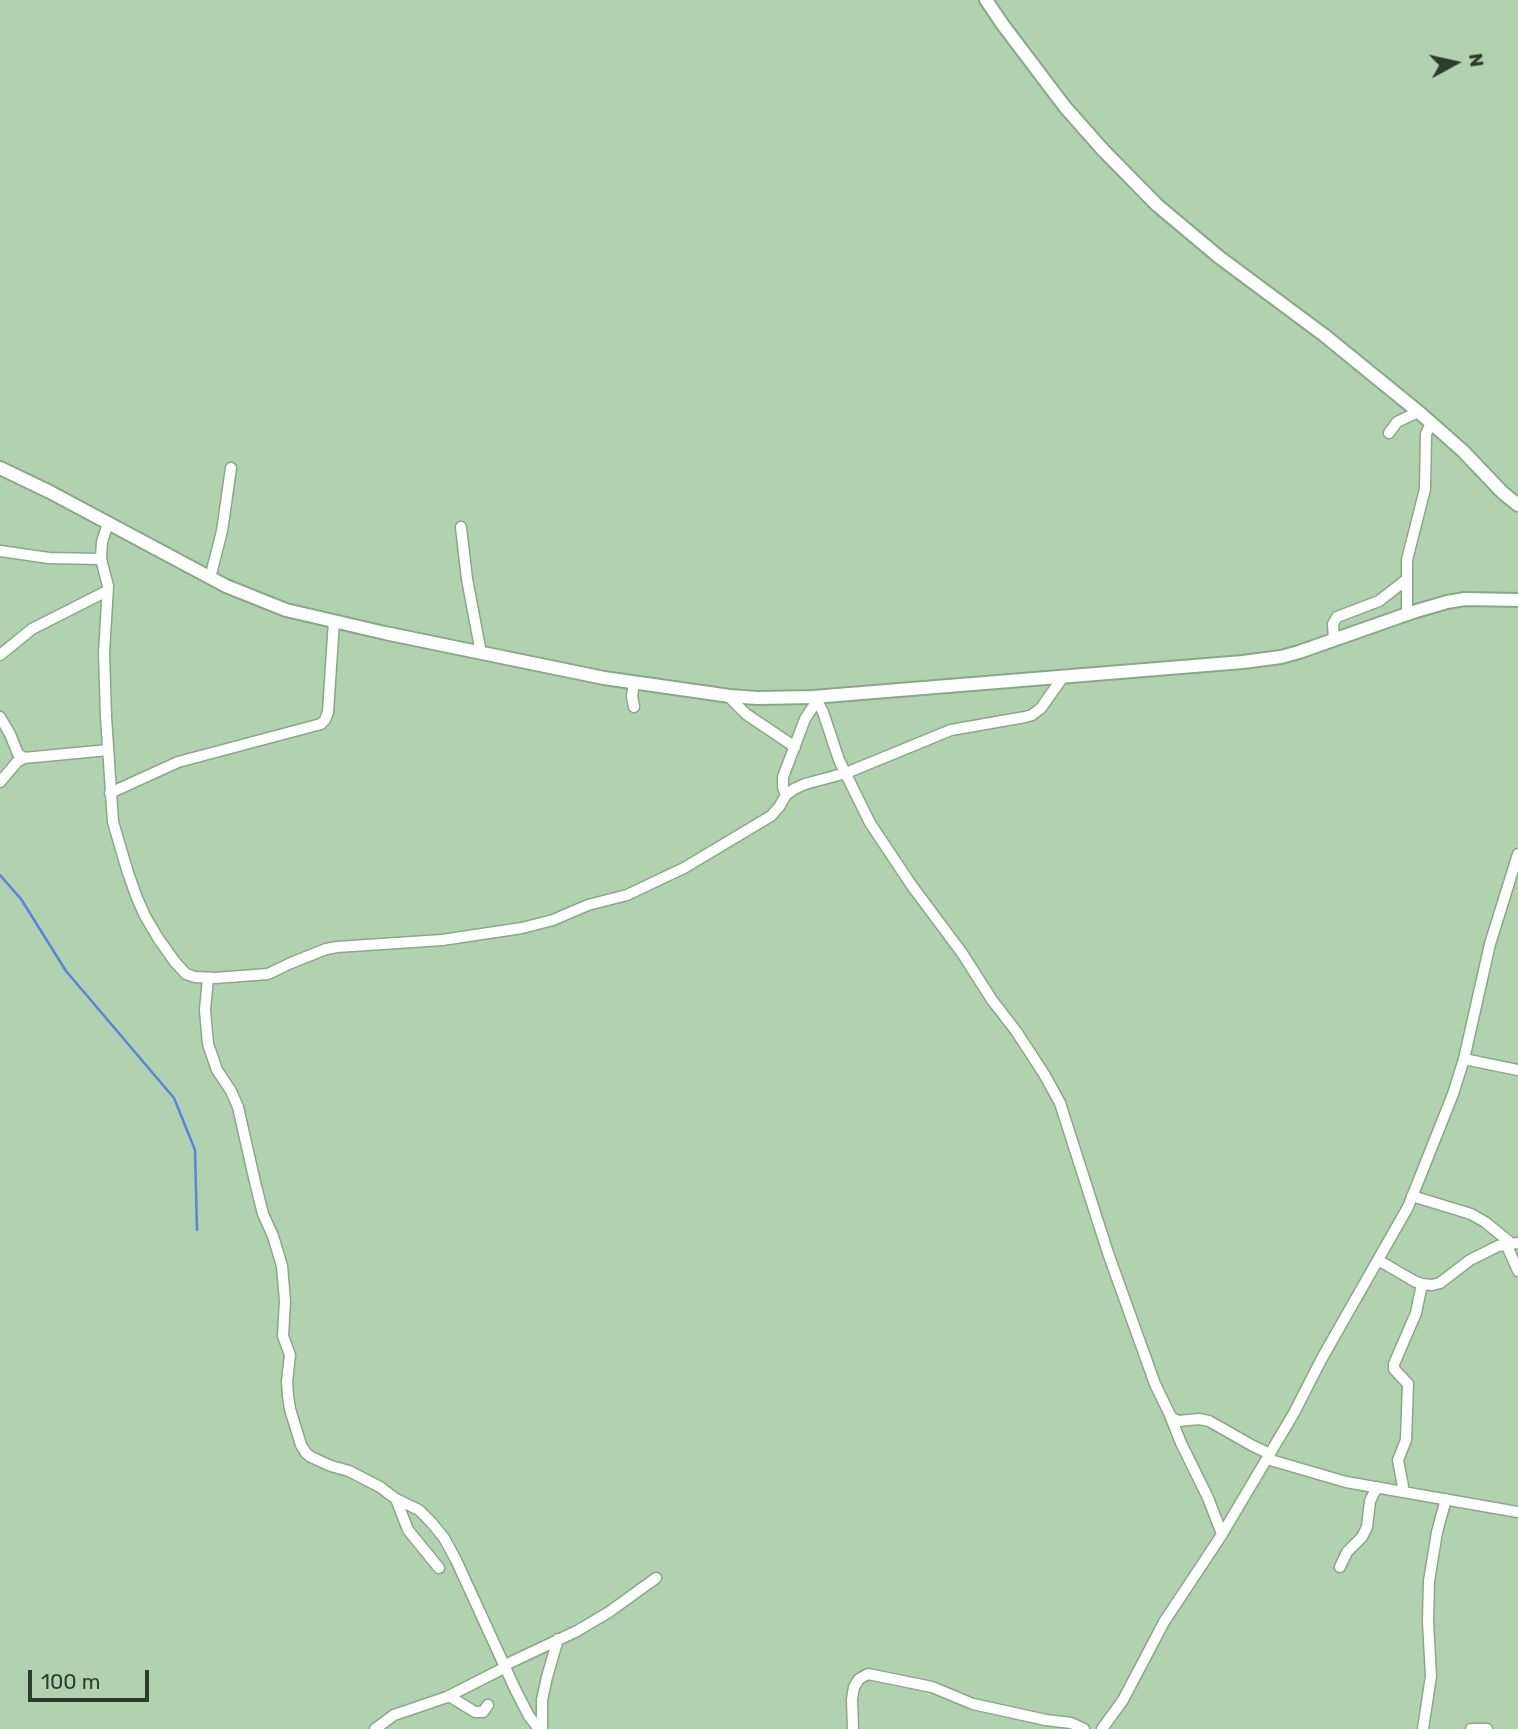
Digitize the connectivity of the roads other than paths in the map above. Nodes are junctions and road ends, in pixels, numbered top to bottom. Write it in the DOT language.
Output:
graph roads {
  1 [pos="986,0"];
  2 [pos="1418,412"];
  3 [pos="1431,423"];
  4 [pos="1390,433"];
  5 [pos="0,468"];
  6 [pos="231,468"];
  7 [pos="1518,505"];
  8 [pos="108,523"];
  9 [pos="461,527"];
  10 [pos="0,551"];
  11 [pos="101,559"];
  12 [pos="210,578"];
  13 [pos="1406,580"];
  14 [pos="107,592"];
  15 [pos="1518,600"];
  16 [pos="1407,614"];
  17 [pos="334,621"];
  18 [pos="1334,639"];
  19 [pos="481,653"];
  20 [pos="0,655"];
  21 [pos="1063,677"];
  22 [pos="634,682"];
  23 [pos="728,696"];
  24 [pos="817,699"];
  25 [pos="634,707"];
  26 [pos="0,717"];
  27 [pos="795,747"];
  28 [pos="108,750"];
  29 [pos="24,758"];
  30 [pos="846,773"];
  31 [pos="0,782"];
  32 [pos="110,793"];
  33 [pos="786,795"];
  34 [pos="1518,854"];
  35 [pos="208,978"];
  36 [pos="1464,1059"];
  37 [pos="1518,1070"];
  38 [pos="1412,1196"];
  39 [pos="1512,1244"];
  40 [pos="1378,1260"];
  41 [pos="1518,1272"];
  42 [pos="1422,1284"];
  43 [pos="1171,1417"];
  44 [pos="1268,1456"];
  45 [pos="1377,1487"];
  46 [pos="1404,1492"];
  47 [pos="396,1499"];
  48 [pos="1446,1499"];
  49 [pos="1518,1512"];
  50 [pos="1222,1534"];
  51 [pos="1340,1567"];
  52 [pos="439,1568"];
  53 [pos="656,1578"];
  54 [pos="558,1639"];
  55 [pos="505,1666"];
  56 [pos="449,1696"];
  57 [pos="488,1705"];
  58 [pos="375,1729"];
  59 [pos="540,1729"];
  60 [pos="853,1729"];
  61 [pos="1084,1729"];
  62 [pos="1102,1729"];
  63 [pos="1423,1729"];
  64 [pos="1471,1729"];
  65 [pos="1487,1729"];
  1 -- 2 [label="street"];
  2 -- 3 [label="street"];
  2 -- 4 [label="street"];
  3 -- 7 [label="street"];
  3 -- 13 [label="street"];
  5 -- 8 [label="street"];
  6 -- 12 [label="street"];
  8 -- 11 [label="street"];
  8 -- 12 [label="street"];
  9 -- 19 [label="street"];
  10 -- 11 [label="street"];
  11 -- 14 [label="street"];
  12 -- 17 [label="street"];
  13 -- 16 [label="street"];
  13 -- 18 [label="street"];
  14 -- 20 [label="street"];
  14 -- 28 [label="street"];
  15 -- 16 [label="street"];
  16 -- 18 [label="street"];
  17 -- 19 [label="street"];
  17 -- 32 [label="street"];
  18 -- 21 [label="street"];
  19 -- 22 [label="street"];
  21 -- 24 [label="street"];
  21 -- 30 [label="street"];
  22 -- 23 [label="street"];
  22 -- 25 [label="street"];
  23 -- 24 [label="street"];
  23 -- 27 [label="street"];
  24 -- 27 [label="street"];
  24 -- 30 [label="street"];
  26 -- 29 [label="street"];
  27 -- 33 [label="street"];
  28 -- 29 [label="street"];
  28 -- 32 [label="street"];
  29 -- 31 [label="street"];
  30 -- 33 [label="street"];
  30 -- 43 [label="street"];
  32 -- 35 [label="street"];
  33 -- 35 [label="street"];
  34 -- 36 [label="street"];
  35 -- 47 [label="street"];
  36 -- 37 [label="street"];
  36 -- 38 [label="street"];
  38 -- 39 [label="street"];
  38 -- 40 [label="street"];
  39 -- 41 [label="street"];
  39 -- 42 [label="street"];
  40 -- 42 [label="street"];
  40 -- 44 [label="street"];
  42 -- 46 [label="street"];
  43 -- 44 [label="street"];
  43 -- 50 [label="street"];
  44 -- 45 [label="street"];
  44 -- 50 [label="street"];
  45 -- 46 [label="street"];
  45 -- 51 [label="street"];
  46 -- 48 [label="street"];
  47 -- 52 [label="street"];
  47 -- 55 [label="street"];
  48 -- 49 [label="street"];
  48 -- 63 [label="street"];
  50 -- 62 [label="street"];
  53 -- 54 [label="street"];
  54 -- 55 [label="street"];
  54 -- 59 [label="street"];
  55 -- 56 [label="street"];
  55 -- 59 [label="street"];
  56 -- 57 [label="street"];
  56 -- 58 [label="street"];
  60 -- 61 [label="street"];
  64 -- 65 [label="street"];
}
